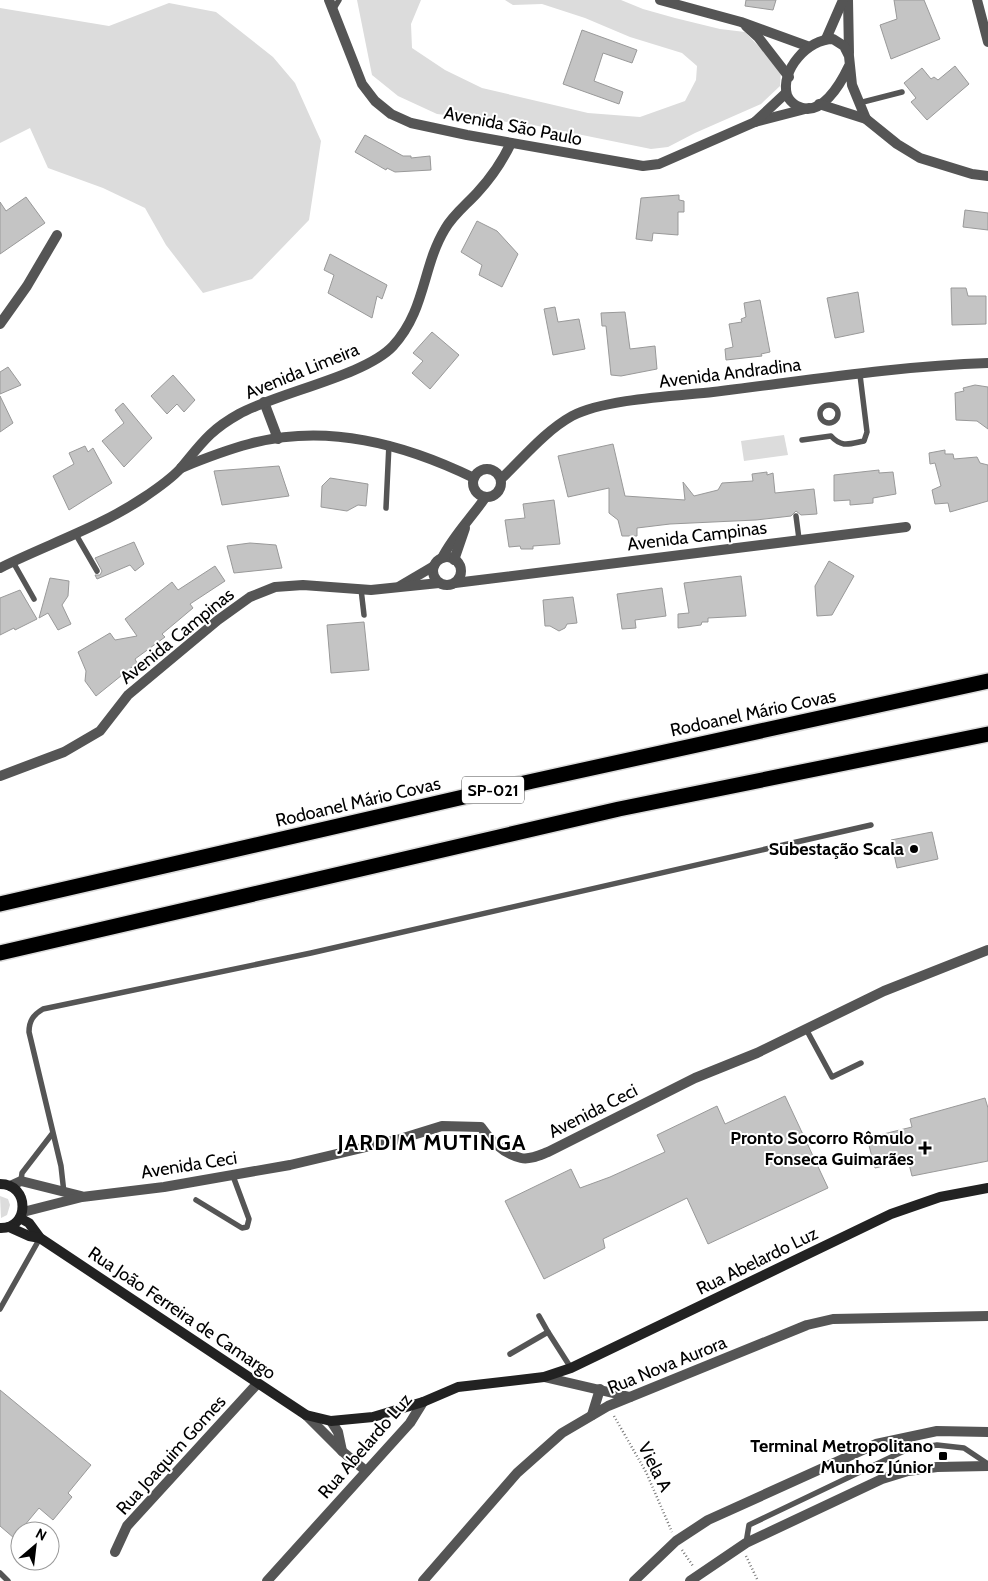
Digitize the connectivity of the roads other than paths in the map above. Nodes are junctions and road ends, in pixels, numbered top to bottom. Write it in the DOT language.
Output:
graph roads {
  1 [pos="339,0"];
  2 [pos="660,0"];
  3 [pos="843,0"];
  4 [pos="848,0"];
  5 [pos="977,0"];
  6 [pos="331,5"];
  7 [pos="741,22"];
  8 [pos="826,39"];
  9 [pos="988,42"];
  10 [pos="807,46"];
  11 [pos="849,61"];
  12 [pos="789,77"];
  13 [pos="902,92"];
  14 [pos="786,93"];
  15 [pos="858,103"];
  16 [pos="814,106"];
  17 [pos="866,119"];
  18 [pos="755,122"];
  19 [pos="511,143"];
  20 [pos="988,176"];
  21 [pos="58,235"];
  22 [pos="0,324"];
  23 [pos="988,363"];
  24 [pos="860,375"];
  25 [pos="264,402"];
  26 [pos="829,424"];
  27 [pos="831,436"];
  28 [pos="278,439"];
  29 [pos="802,440"];
  30 [pos="389,444"];
  31 [pos="180,469"];
  32 [pos="474,478"];
  33 [pos="501,479"];
  34 [pos="486,498"];
  35 [pos="386,508"];
  36 [pos="796,516"];
  37 [pos="906,526"];
  38 [pos="465,527"];
  39 [pos="75,533"];
  40 [pos="799,539"];
  41 [pos="442,558"];
  42 [pos="454,560"];
  43 [pos="13,562"];
  44 [pos="434,566"];
  45 [pos="0,568"];
  46 [pos="98,571"];
  47 [pos="460,571"];
  48 [pos="492,577"];
  49 [pos="439,583"];
  50 [pos="455,583"];
  51 [pos="397,588"];
  52 [pos="362,589"];
  53 [pos="34,599"];
  54 [pos="364,615"];
  55 [pos="988,681"];
  56 [pos="988,734"];
  57 [pos="0,776"];
  58 [pos="871,825"];
  59 [pos="0,904"];
  60 [pos="988,950"];
  61 [pos="0,953"];
  62 [pos="806,1029"];
  63 [pos="861,1063"];
  64 [pos="52,1134"];
  65 [pos="233,1176"];
  66 [pos="21,1181"];
  67 [pos="5,1185"];
  68 [pos="988,1188"];
  69 [pos="64,1197"];
  70 [pos="196,1200"];
  71 [pos="22,1215"];
  72 [pos="5,1227"];
  73 [pos="40,1238"];
  74 [pos="0,1309"];
  75 [pos="539,1316"];
  76 [pos="988,1316"];
  77 [pos="548,1332"];
  78 [pos="510,1354"];
  79 [pos="571,1368"];
  80 [pos="544,1377"];
  81 [pos="257,1384"];
  82 [pos="600,1389"];
  83 [pos="630,1397"];
  84 [pos="423,1402"];
  85 [pos="306,1415"];
  86 [pos="592,1415"];
  87 [pos="331,1421"];
  88 [pos="988,1432"];
  89 [pos="343,1452"];
  90 [pos="988,1465"];
  91 [pos="366,1472"];
  92 [pos="743,1545"];
  93 [pos="115,1552"];
  94 [pos="0,1572"];
  95 [pos="694,1578"];
  96 [pos="8,1581"];
  97 [pos="267,1581"];
  98 [pos="423,1581"];
  99 [pos="634,1581"];
  1 -- 6 [label="lane"];
  2 -- 7 [label="street"];
  3 -- 8 [label="street"];
  4 -- 11 [label="street"];
  5 -- 9 [label="street"];
  6 -- 19 [label="street, Avenida São Paulo"];
  7 -- 10 [label="street"];
  7 -- 12 [label="street"];
  8 -- 10 [label="street"];
  8 -- 11 [label="street"];
  10 -- 12 [label="street"];
  11 -- 15 [label="street"];
  11 -- 16 [label="street"];
  12 -- 14 [label="street"];
  13 -- 15 [label="lane"];
  14 -- 16 [label="street"];
  14 -- 18 [label="street, Avenida São Paulo"];
  15 -- 17 [label="street"];
  16 -- 17 [label="street"];
  16 -- 18 [label="street, Avenida São Paulo"];
  17 -- 20 [label="street"];
  18 -- 19 [label="street, Avenida São Paulo"];
  19 -- 25 [label="street, Avenida Limeira"];
  21 -- 22 [label="street"];
  23 -- 24 [label="street, Avenida Andradina"];
  24 -- 27 [label="lane"];
  24 -- 33 [label="street, Avenida Andradina"];
  25 -- 28 [label="street"];
  25 -- 31 [label="street, Avenida Limeira"];
  26 -- 27 [label="lane"];
  27 -- 29 [label="lane"];
  28 -- 30 [label="street"];
  28 -- 31 [label="street"];
  30 -- 32 [label="street"];
  30 -- 35 [label="lane"];
  31 -- 39 [label="street, Avenida Limeira"];
  32 -- 33 [label="street"];
  32 -- 34 [label="street"];
  33 -- 34 [label="street"];
  34 -- 38 [label="street"];
  36 -- 40 [label="lane"];
  37 -- 40 [label="street, Avenida Campinas"];
  38 -- 41 [label="street"];
  38 -- 42 [label="street"];
  39 -- 43 [label="street, Avenida Limeira"];
  39 -- 46 [label="lane"];
  40 -- 48 [label="street, Avenida Campinas"];
  41 -- 42 [label="street"];
  41 -- 44 [label="street"];
  42 -- 47 [label="street"];
  43 -- 45 [label="street, Avenida Limeira"];
  43 -- 53 [label="lane"];
  44 -- 49 [label="street"];
  44 -- 51 [label="street, Avenida Campinas"];
  47 -- 48 [label="street, Avenida Campinas"];
  47 -- 50 [label="street"];
  48 -- 50 [label="street, Avenida Campinas"];
  49 -- 50 [label="street"];
  49 -- 51 [label="street, Avenida Campinas"];
  51 -- 52 [label="street, Avenida Campinas"];
  52 -- 54 [label="lane"];
  52 -- 57 [label="street, Avenida Campinas"];
  55 -- 59 [label="highway, Rodoanel Mário Covas / SP-021"];
  56 -- 61 [label="highway, SP-021"];
  58 -- 64 [label="lane"];
  60 -- 62 [label="street, Avenida Ceci"];
  62 -- 63 [label="lane"];
  62 -- 65 [label="street, Avenida Ceci"];
  64 -- 66 [label="lane"];
  64 -- 69 [label="lane"];
  65 -- 69 [label="street, Avenida Ceci"];
  65 -- 70 [label="lane"];
  66 -- 67 [label="street"];
  66 -- 69 [label="street, Avenida Ceci"];
  67 -- 71 [label="main road"];
  68 -- 79 [label="main road, Rua Abelardo Luz"];
  69 -- 71 [label="street, Avenida Ceci"];
  71 -- 72 [label="main road"];
  71 -- 73 [label="main road, Rua João Ferreira de Camargo"];
  72 -- 73 [label="main road, Rua João Ferreira de Camargo"];
  73 -- 74 [label="lane"];
  73 -- 81 [label="main road, Rua João Ferreira de Camargo"];
  75 -- 77 [label="lane"];
  76 -- 83 [label="street, Rua Nova Aurora"];
  77 -- 78 [label="lane"];
  77 -- 79 [label="lane"];
  79 -- 80 [label="main road, Rua Abelardo Luz"];
  80 -- 82 [label="street, Rua Abelardo Luz"];
  80 -- 84 [label="main road, Rua Abelardo Luz"];
  81 -- 85 [label="main road, Rua João Ferreira de Camargo"];
  81 -- 93 [label="street, Rua Joaquim Gomes"];
  82 -- 83 [label="street, Rua Abelardo Luz"];
  82 -- 86 [label="street"];
  83 -- 86 [label="street, Rua Nova Aurora"];
  84 -- 87 [label="main road, Rua João Ferreira de Camargo"];
  84 -- 91 [label="street, Rua Abelardo Luz"];
  85 -- 87 [label="main road, Rua João Ferreira de Camargo"];
  85 -- 89 [label="street, Rua João Ferreira de Camargo"];
  86 -- 98 [label="street, Rua Nova Aurora"];
  87 -- 89 [label="street"];
  88 -- 99 [label="street"];
  89 -- 91 [label="street, Rua João Ferreira de Camargo"];
  90 -- 92 [label="street"];
  90 -- 92 [label="lane"];
  91 -- 97 [label="street, Rua Abelardo Luz"];
  92 -- 95 [label="street"];
  94 -- 96 [label="lane"];
}
